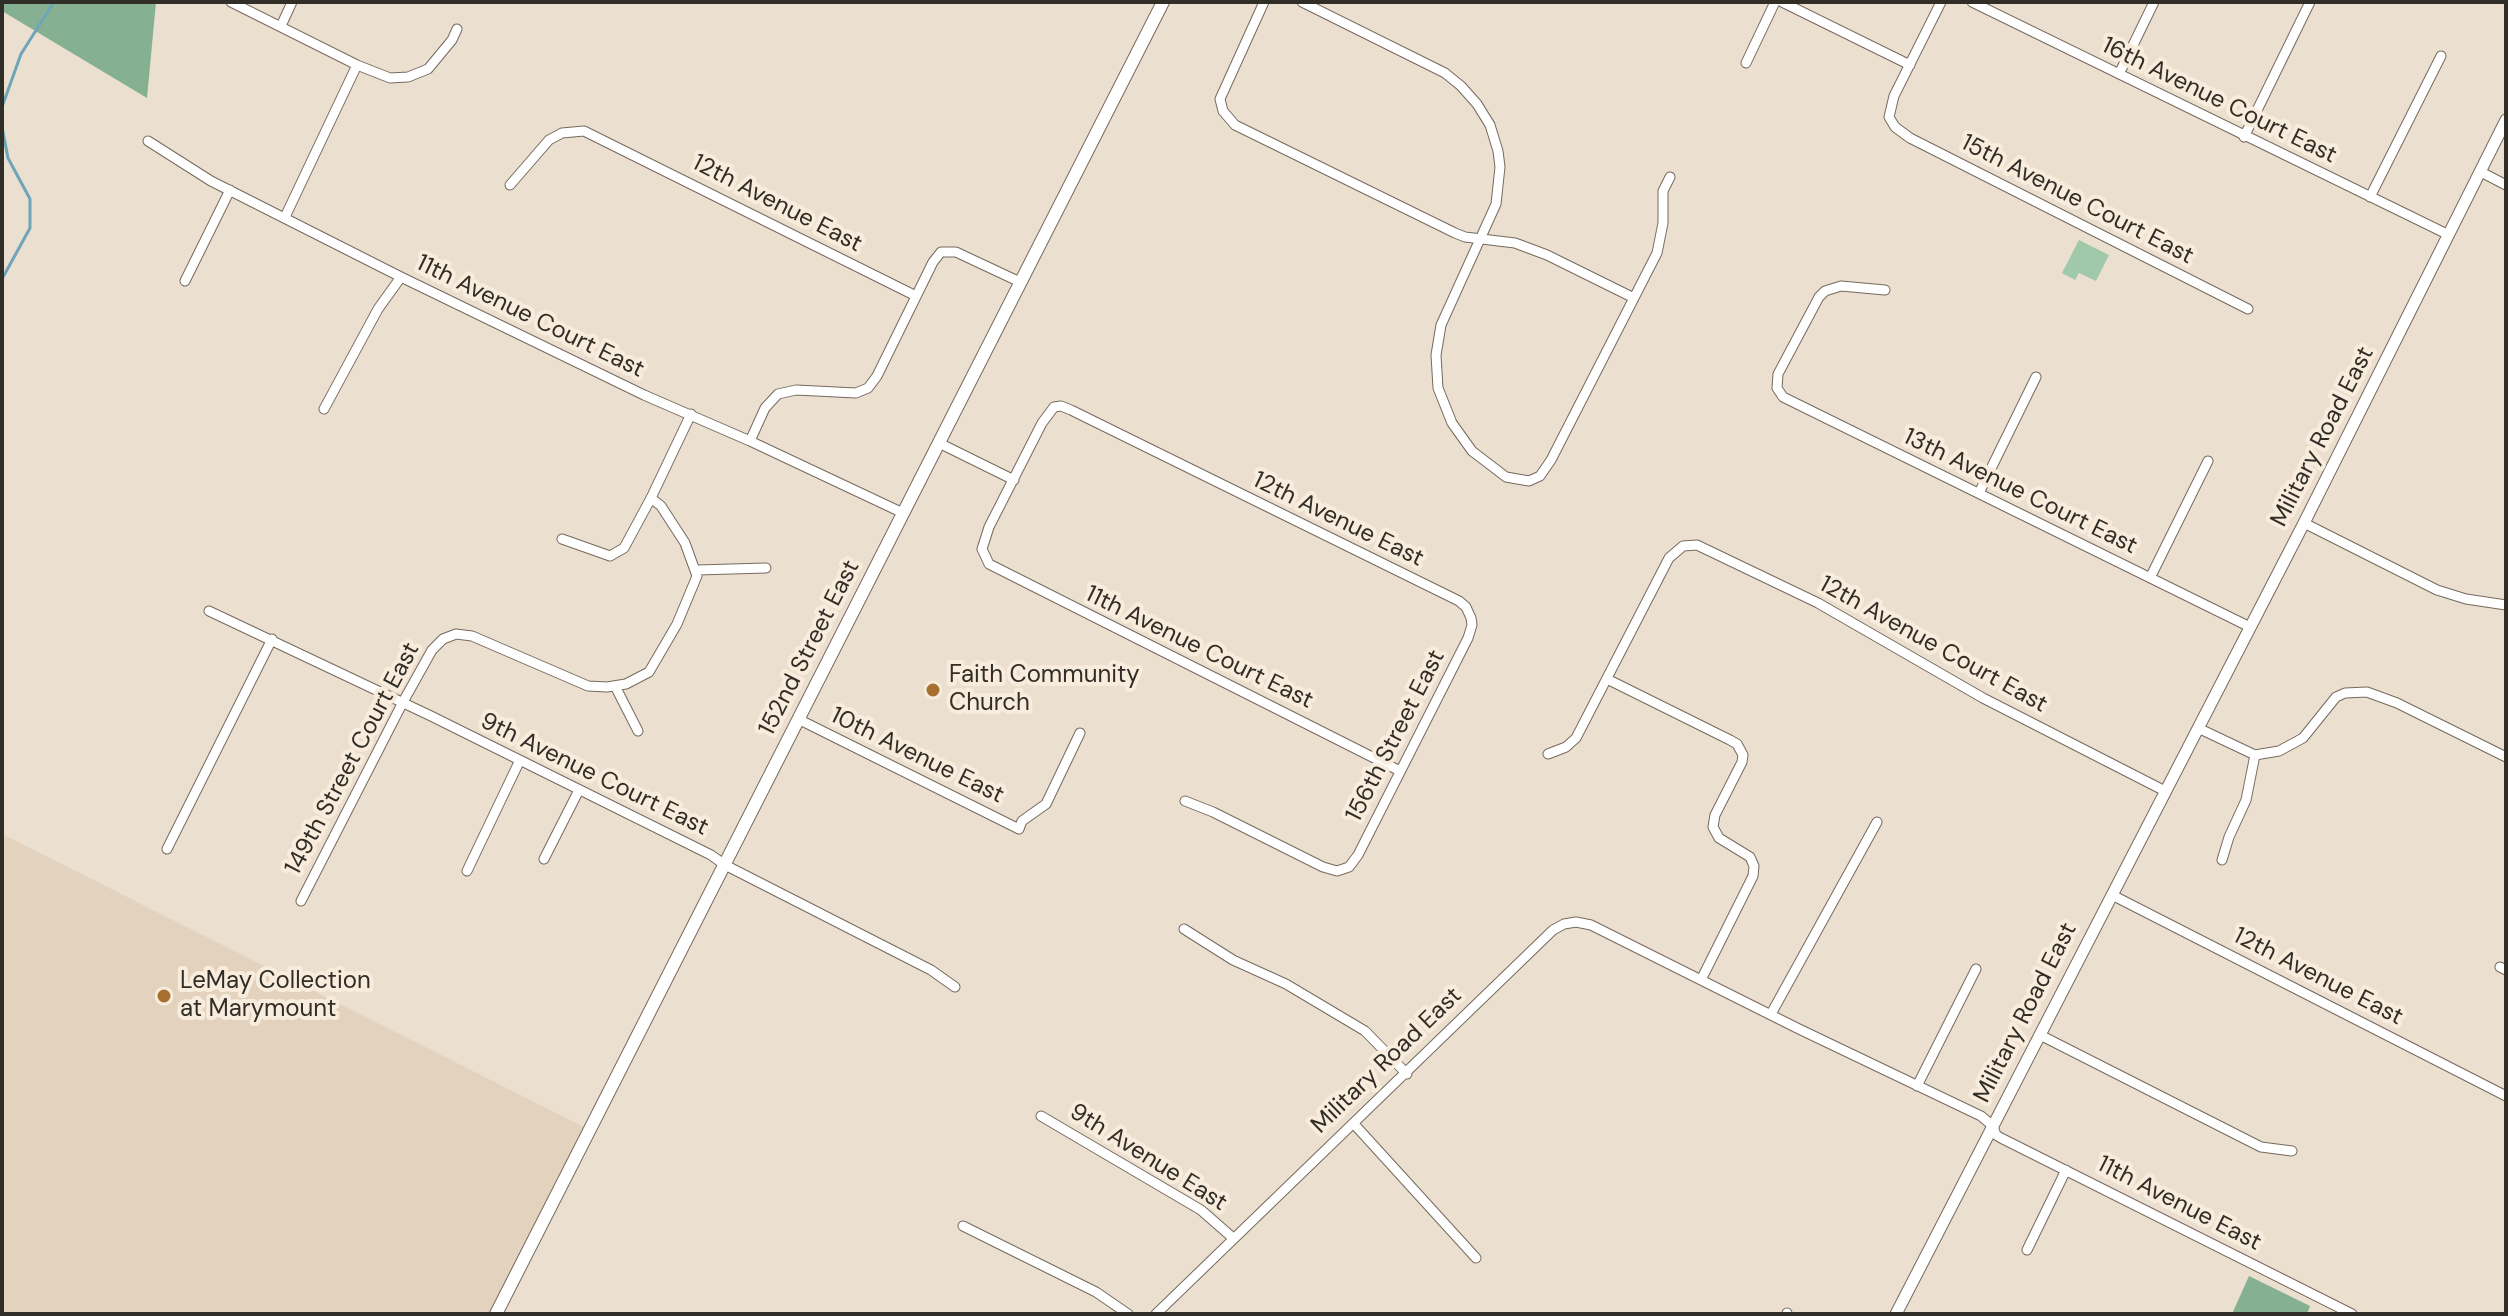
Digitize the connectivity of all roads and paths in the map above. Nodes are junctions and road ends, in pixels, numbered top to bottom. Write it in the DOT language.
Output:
graph roads {
  1 [pos="231,2"];
  2 [pos="292,2"];
  3 [pos="1163,2"];
  4 [pos="1264,2"];
  5 [pos="1302,2"];
  6 [pos="1775,2"];
  7 [pos="1782,2"];
  8 [pos="1941,2"];
  9 [pos="1972,2"];
  10 [pos="2154,2"];
  11 [pos="2310,2"];
  12 [pos="281,26"];
  13 [pos="457,29"];
  14 [pos="2441,56"];
  15 [pos="1746,63"];
  16 [pos="357,65"];
  17 [pos="1910,65"];
  18 [pos="2119,74"];
  19 [pos="2506,120"];
  20 [pos="2244,137"];
  21 [pos="148,141"];
  22 [pos="2481,172"];
  23 [pos="1670,177"];
  24 [pos="510,185"];
  25 [pos="2506,185"];
  26 [pos="230,190"];
  27 [pos="2370,197"];
  28 [pos="285,217"];
  29 [pos="2449,235"];
  30 [pos="1481,239"];
  31 [pos="401,277"];
  32 [pos="185,281"];
  33 [pos="1020,282"];
  34 [pos="1885,290"];
  35 [pos="916,296"];
  36 [pos="1634,298"];
  37 [pos="2248,309"];
  38 [pos="2036,377"];
  39 [pos="324,409"];
  40 [pos="691,414"];
  41 [pos="750,441"];
  42 [pos="939,443"];
  43 [pos="2208,461"];
  44 [pos="1014,480"];
  45 [pos="1979,493"];
  46 [pos="651,498"];
  47 [pos="903,513"];
  48 [pos="2304,523"];
  49 [pos="562,539"];
  50 [pos="766,568"];
  51 [pos="697,570"];
  52 [pos="2150,578"];
  53 [pos="2506,605"];
  54 [pos="209,611"];
  55 [pos="1470,613"];
  56 [pos="2250,627"];
  57 [pos="272,639"];
  58 [pos="1607,679"];
  59 [pos="615,686"];
  60 [pos="403,702"];
  61 [pos="798,719"];
  62 [pos="2198,728"];
  63 [pos="638,731"];
  64 [pos="1080,733"];
  65 [pos="1548,754"];
  66 [pos="2255,755"];
  67 [pos="2506,757"];
  68 [pos="520,760"];
  69 [pos="1400,771"];
  70 [pos="579,790"];
  71 [pos="2165,791"];
  72 [pos="1185,801"];
  73 [pos="1877,822"];
  74 [pos="167,849"];
  75 [pos="544,859"];
  76 [pos="2222,860"];
  77 [pos="725,865"];
  78 [pos="467,871"];
  79 [pos="2112,895"];
  80 [pos="301,901"];
  81 [pos="1184,929"];
  82 [pos="1976,969"];
  83 [pos="1701,980"];
  84 [pos="955,987"];
  85 [pos="1771,1014"];
  86 [pos="2040,1035"];
  87 [pos="1407,1074"];
  88 [pos="1917,1086"];
  89 [pos="2506,1096"];
  90 [pos="1041,1116"];
  91 [pos="1354,1124"];
  92 [pos="1993,1126"];
  93 [pos="2292,1151"];
  94 [pos="2066,1170"];
  95 [pos="963,1226"];
  96 [pos="1233,1238"];
  97 [pos="2027,1250"];
  98 [pos="1476,1258"];
  99 [pos="2333,1305"];
  100 [pos="496,1314"];
  101 [pos="1128,1314"];
  102 [pos="1156,1314"];
  103 [pos="1897,1314"];
  104 [pos="2327,1314"];
  105 [pos="2352,1314"];
  1 -- 12 [label="street"];
  2 -- 12 [label="street"];
  3 -- 33 [label="main road, 152nd Street East"];
  4 -- 30 [label="street"];
  5 -- 30 [label="street"];
  6 -- 15 [label="street"];
  7 -- 17 [label="street"];
  8 -- 17 [label="street"];
  9 -- 18 [label="street, 16th Avenue Court East"];
  10 -- 18 [label="street"];
  11 -- 20 [label="street"];
  12 -- 16 [label="street"];
  13 -- 16 [label="street"];
  14 -- 27 [label="street"];
  16 -- 28 [label="street"];
  17 -- 37 [label="street, 15th Avenue Court East"];
  18 -- 20 [label="street, 16th Avenue Court East"];
  19 -- 22 [label="street, Military Road East"];
  20 -- 27 [label="street, 16th Avenue Court East"];
  21 -- 26 [label="street, 11th Avenue Court East"];
  22 -- 25 [label="street"];
  22 -- 29 [label="street, Military Road East"];
  23 -- 36 [label="street"];
  24 -- 35 [label="street, 12th Avenue East"];
  26 -- 28 [label="street, 11th Avenue Court East"];
  26 -- 32 [label="street"];
  27 -- 29 [label="street, 16th Avenue Court East"];
  28 -- 31 [label="street, 11th Avenue Court East"];
  29 -- 48 [label="street, Military Road East"];
  30 -- 36 [label="street"];
  30 -- 36 [label="street"];
  31 -- 39 [label="street"];
  31 -- 40 [label="street, 11th Avenue Court East"];
  33 -- 35 [label="street"];
  33 -- 42 [label="main road, 152nd Street East"];
  34 -- 45 [label="street, 13th Avenue Court East"];
  35 -- 41 [label="street"];
  38 -- 45 [label="street"];
  40 -- 41 [label="street, 11th Avenue Court East"];
  40 -- 46 [label="street"];
  41 -- 47 [label="street, 11th Avenue Court East"];
  42 -- 44 [label="street"];
  42 -- 47 [label="main road, 152nd Street East"];
  43 -- 52 [label="street"];
  44 -- 55 [label="street, 12th Avenue East"];
  44 -- 69 [label="street, 11th Avenue Court East"];
  45 -- 52 [label="street, 13th Avenue Court East"];
  46 -- 49 [label="street"];
  46 -- 51 [label="street"];
  47 -- 61 [label="main road, 152nd Street East"];
  48 -- 53 [label="street"];
  48 -- 56 [label="street, Military Road East"];
  50 -- 51 [label="street"];
  51 -- 59 [label="street"];
  52 -- 56 [label="street, 13th Avenue Court East"];
  54 -- 57 [label="street, 9th Avenue Court East"];
  55 -- 69 [label="street, 156th Street East"];
  56 -- 62 [label="street, Military Road East"];
  57 -- 60 [label="street, 9th Avenue Court East"];
  57 -- 74 [label="street"];
  58 -- 65 [label="street"];
  58 -- 71 [label="street, 12th Avenue Court East"];
  58 -- 83 [label="street"];
  59 -- 60 [label="street, 149th Street Court East"];
  59 -- 63 [label="street"];
  60 -- 68 [label="street, 9th Avenue Court East"];
  60 -- 80 [label="street, 149th Street Court East"];
  61 -- 64 [label="street, 10th Avenue East"];
  61 -- 77 [label="main road, 152nd Street East"];
  62 -- 66 [label="street"];
  62 -- 71 [label="street, Military Road East"];
  66 -- 67 [label="street"];
  66 -- 76 [label="street"];
  68 -- 70 [label="street, 9th Avenue Court East"];
  68 -- 78 [label="street"];
  69 -- 72 [label="street, 156th Street East"];
  70 -- 75 [label="street"];
  70 -- 77 [label="street, 9th Avenue Court East"];
  71 -- 79 [label="street, Military Road East"];
  73 -- 85 [label="street"];
  77 -- 84 [label="street, 9th Avenue Court East"];
  77 -- 100 [label="main road, 152nd Street East"];
  79 -- 86 [label="street, Military Road East"];
  79 -- 89 [label="street, 12th Avenue East"];
  81 -- 87 [label="street"];
  82 -- 88 [label="street"];
  83 -- 85 [label="street, Military Road East"];
  83 -- 87 [label="street, Military Road East"];
  85 -- 88 [label="street, Military Road East"];
  86 -- 92 [label="street, Military Road East"];
  86 -- 93 [label="street"];
  87 -- 91 [label="street, Military Road East"];
  88 -- 92 [label="street, Military Road East"];
  90 -- 96 [label="street, 9th Avenue East"];
  91 -- 96 [label="street, Military Road East"];
  91 -- 98 [label="street"];
  92 -- 94 [label="street, 11th Avenue East"];
  92 -- 103 [label="street"];
  94 -- 97 [label="street"];
  94 -- 99 [label="street, 11th Avenue East"];
  95 -- 101 [label="street"];
  96 -- 102 [label="street, Military Road East"];
  99 -- 104 [label="street"];
  99 -- 105 [label="street, 11th Avenue East"];
}
